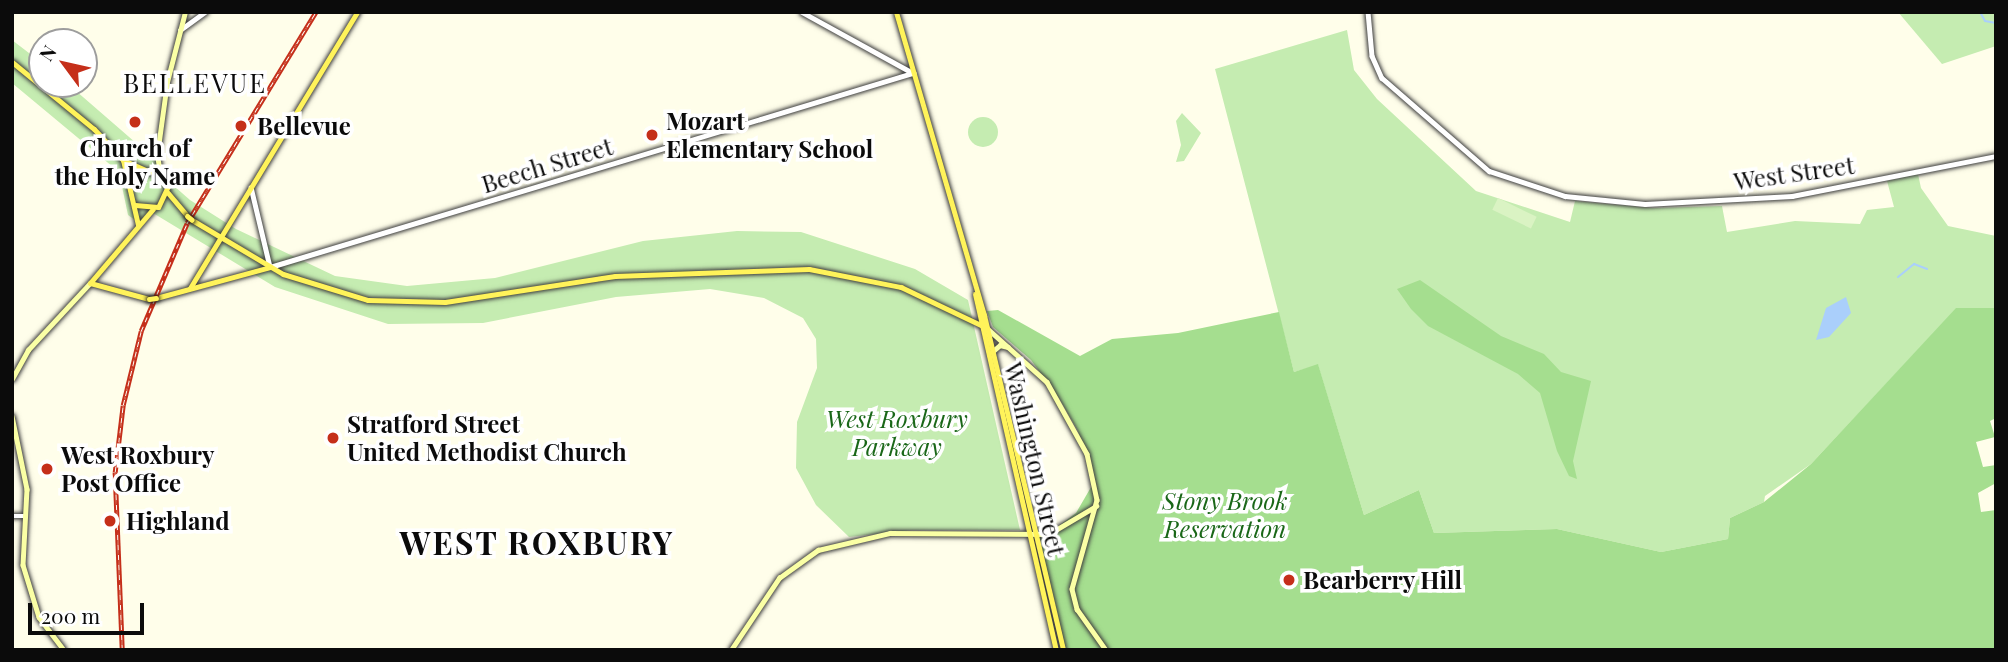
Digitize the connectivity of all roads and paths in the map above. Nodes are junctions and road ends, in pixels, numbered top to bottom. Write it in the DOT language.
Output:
graph roads {
  1 [pos="185,12"];
  2 [pos="205,12"];
  3 [pos="357,12"];
  4 [pos="802,12"];
  5 [pos="896,12"];
  6 [pos="1368,12"];
  7 [pos="180,30"];
  8 [pos="12,62"];
  9 [pos="913,73"];
  10 [pos="157,155"];
  11 [pos="1996,156"];
  12 [pos="122,160"];
  13 [pos="146,170"];
  14 [pos="160,174"];
  15 [pos="129,184"];
  16 [pos="251,185"];
  17 [pos="168,193"];
  18 [pos="134,204"];
  19 [pos="155,208"];
  20 [pos="178,209"];
  21 [pos="138,225"];
  22 [pos="218,237"];
  23 [pos="270,267"];
  24 [pos="973,277"];
  25 [pos="90,283"];
  26 [pos="191,288"];
  27 [pos="980,324"];
  28 [pos="987,328"];
  29 [pos="992,352"];
  30 [pos="1024,359"];
  31 [pos="12,379"];
  32 [pos="12,416"];
  33 [pos="1096,506"];
  34 [pos="12,516"];
  35 [pos="25,516"];
  36 [pos="1027,533"];
  37 [pos="1035,534"];
  38 [pos="64,650"];
  39 [pos="731,650"];
  40 [pos="1056,650"];
  41 [pos="1063,650"];
  42 [pos="1106,650"];
  1 -- 7 [label="main road"];
  2 -- 7 [label="street"];
  3 -- 16 [label="main road"];
  4 -- 9 [label="street"];
  5 -- 9 [label="main road, Washington Street"];
  6 -- 11 [label="street, West Street"];
  7 -- 10 [label="main road"];
  8 -- 12 [label="main road"];
  9 -- 23 [label="street, Beech Street"];
  9 -- 24 [label="main road, Washington Street"];
  10 -- 13 [label="main road"];
  10 -- 14 [label="main road"];
  12 -- 13 [label="main road"];
  12 -- 15 [label="main road"];
  13 -- 14 [label="main road"];
  13 -- 15 [label="main road"];
  14 -- 17 [label="main road"];
  15 -- 18 [label="main road"];
  16 -- 22 [label="main road"];
  16 -- 23 [label="street"];
  17 -- 19 [label="main road"];
  17 -- 20 [label="main road"];
  18 -- 19 [label="main road"];
  18 -- 21 [label="main road"];
  19 -- 20 [label="main road"];
  19 -- 21 [label="main road"];
  20 -- 22 [label="main road"];
  21 -- 25 [label="main road"];
  22 -- 23 [label="main road"];
  22 -- 26 [label="main road"];
  23 -- 26 [label="main road, Beech Street"];
  23 -- 27 [label="main road"];
  24 -- 27 [label="main road, Washington Street"];
  24 -- 28 [label="main road, Washington Street"];
  25 -- 26 [label="main road, Beech Street"];
  25 -- 31 [label="main road"];
  27 -- 28 [label="main road"];
  27 -- 36 [label="main road, Washington Street"];
  28 -- 29 [label="main road, Washington Street"];
  28 -- 30 [label="main road"];
  29 -- 30 [label="main road"];
  29 -- 37 [label="main road, Washington Street"];
  30 -- 33 [label="main road"];
  32 -- 35 [label="main road"];
  33 -- 37 [label="main road"];
  33 -- 42 [label="main road"];
  34 -- 35 [label="street"];
  35 -- 38 [label="main road"];
  36 -- 37 [label="main road"];
  36 -- 39 [label="main road"];
  36 -- 40 [label="main road, Washington Street"];
  37 -- 41 [label="main road, Washington Street"];
}
